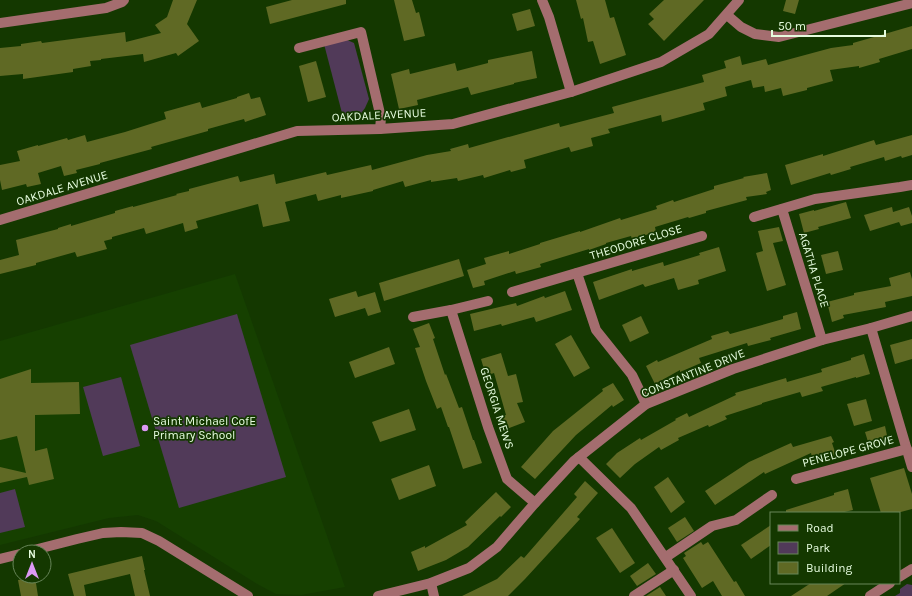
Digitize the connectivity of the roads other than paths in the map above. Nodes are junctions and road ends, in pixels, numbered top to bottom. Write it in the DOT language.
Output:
graph roads {
  1 [pos="124,0"];
  2 [pos="542,0"];
  3 [pos="739,0"];
  4 [pos="912,3"];
  5 [pos="727,15"];
  6 [pos="0,23"];
  7 [pos="300,48"];
  8 [pos="571,92"];
  9 [pos="380,129"];
  10 [pos="912,185"];
  11 [pos="782,209"];
  12 [pos="754,217"];
  13 [pos="0,220"];
  14 [pos="702,236"];
  15 [pos="577,273"];
  16 [pos="512,292"];
  17 [pos="488,301"];
  18 [pos="451,310"];
  19 [pos="912,316"];
  20 [pos="413,317"];
  21 [pos="871,328"];
  22 [pos="822,340"];
  23 [pos="646,404"];
  24 [pos="907,449"];
  25 [pos="579,457"];
  26 [pos="912,467"];
  27 [pos="796,479"];
  28 [pos="772,495"];
  29 [pos="536,503"];
  30 [pos="52,545"];
  31 [pos="12,556"];
  32 [pos="666,557"];
  33 [pos="0,559"];
  34 [pos="912,569"];
  35 [pos="674,570"];
  36 [pos="900,577"];
  37 [pos="431,583"];
  38 [pos="888,584"];
  39 [pos="248,596"];
  40 [pos="378,596"];
  41 [pos="434,596"];
  42 [pos="634,596"];
  43 [pos="691,596"];
  44 [pos="870,596"];
  1 -- 6 [label="street"];
  2 -- 8 [label="street"];
  3 -- 5 [label="street, OAKDALE AVENUE"];
  4 -- 5 [label="street"];
  5 -- 8 [label="street, OAKDALE AVENUE"];
  7 -- 9 [label="street"];
  8 -- 9 [label="street, OAKDALE AVENUE"];
  9 -- 13 [label="street, OAKDALE AVENUE"];
  10 -- 11 [label="street"];
  11 -- 12 [label="street"];
  11 -- 22 [label="street, AGATHA PLACE"];
  14 -- 15 [label="street, THEODORE CLOSE"];
  15 -- 16 [label="street, THEODORE CLOSE"];
  15 -- 23 [label="street"];
  17 -- 18 [label="street"];
  18 -- 20 [label="street"];
  18 -- 29 [label="street, GEORGIA MEWS"];
  19 -- 21 [label="street, CONSTANTINE DRIVE"];
  21 -- 22 [label="street, CONSTANTINE DRIVE"];
  21 -- 24 [label="street, PENELOPE GROVE"];
  22 -- 23 [label="street, CONSTANTINE DRIVE"];
  23 -- 25 [label="street, CONSTANTINE DRIVE"];
  24 -- 26 [label="street, PENELOPE GROVE"];
  24 -- 27 [label="street, PENELOPE GROVE"];
  25 -- 29 [label="street, CONSTANTINE DRIVE"];
  25 -- 32 [label="street"];
  28 -- 32 [label="street"];
  29 -- 37 [label="street, CONSTANTINE DRIVE"];
  30 -- 39 [label="street"];
  31 -- 33 [label="street"];
  32 -- 35 [label="street"];
  34 -- 36 [label="street"];
  35 -- 42 [label="street"];
  35 -- 43 [label="street"];
  37 -- 40 [label="street, CONSTANTINE DRIVE"];
  37 -- 41 [label="street"];
  38 -- 44 [label="street"];
}
